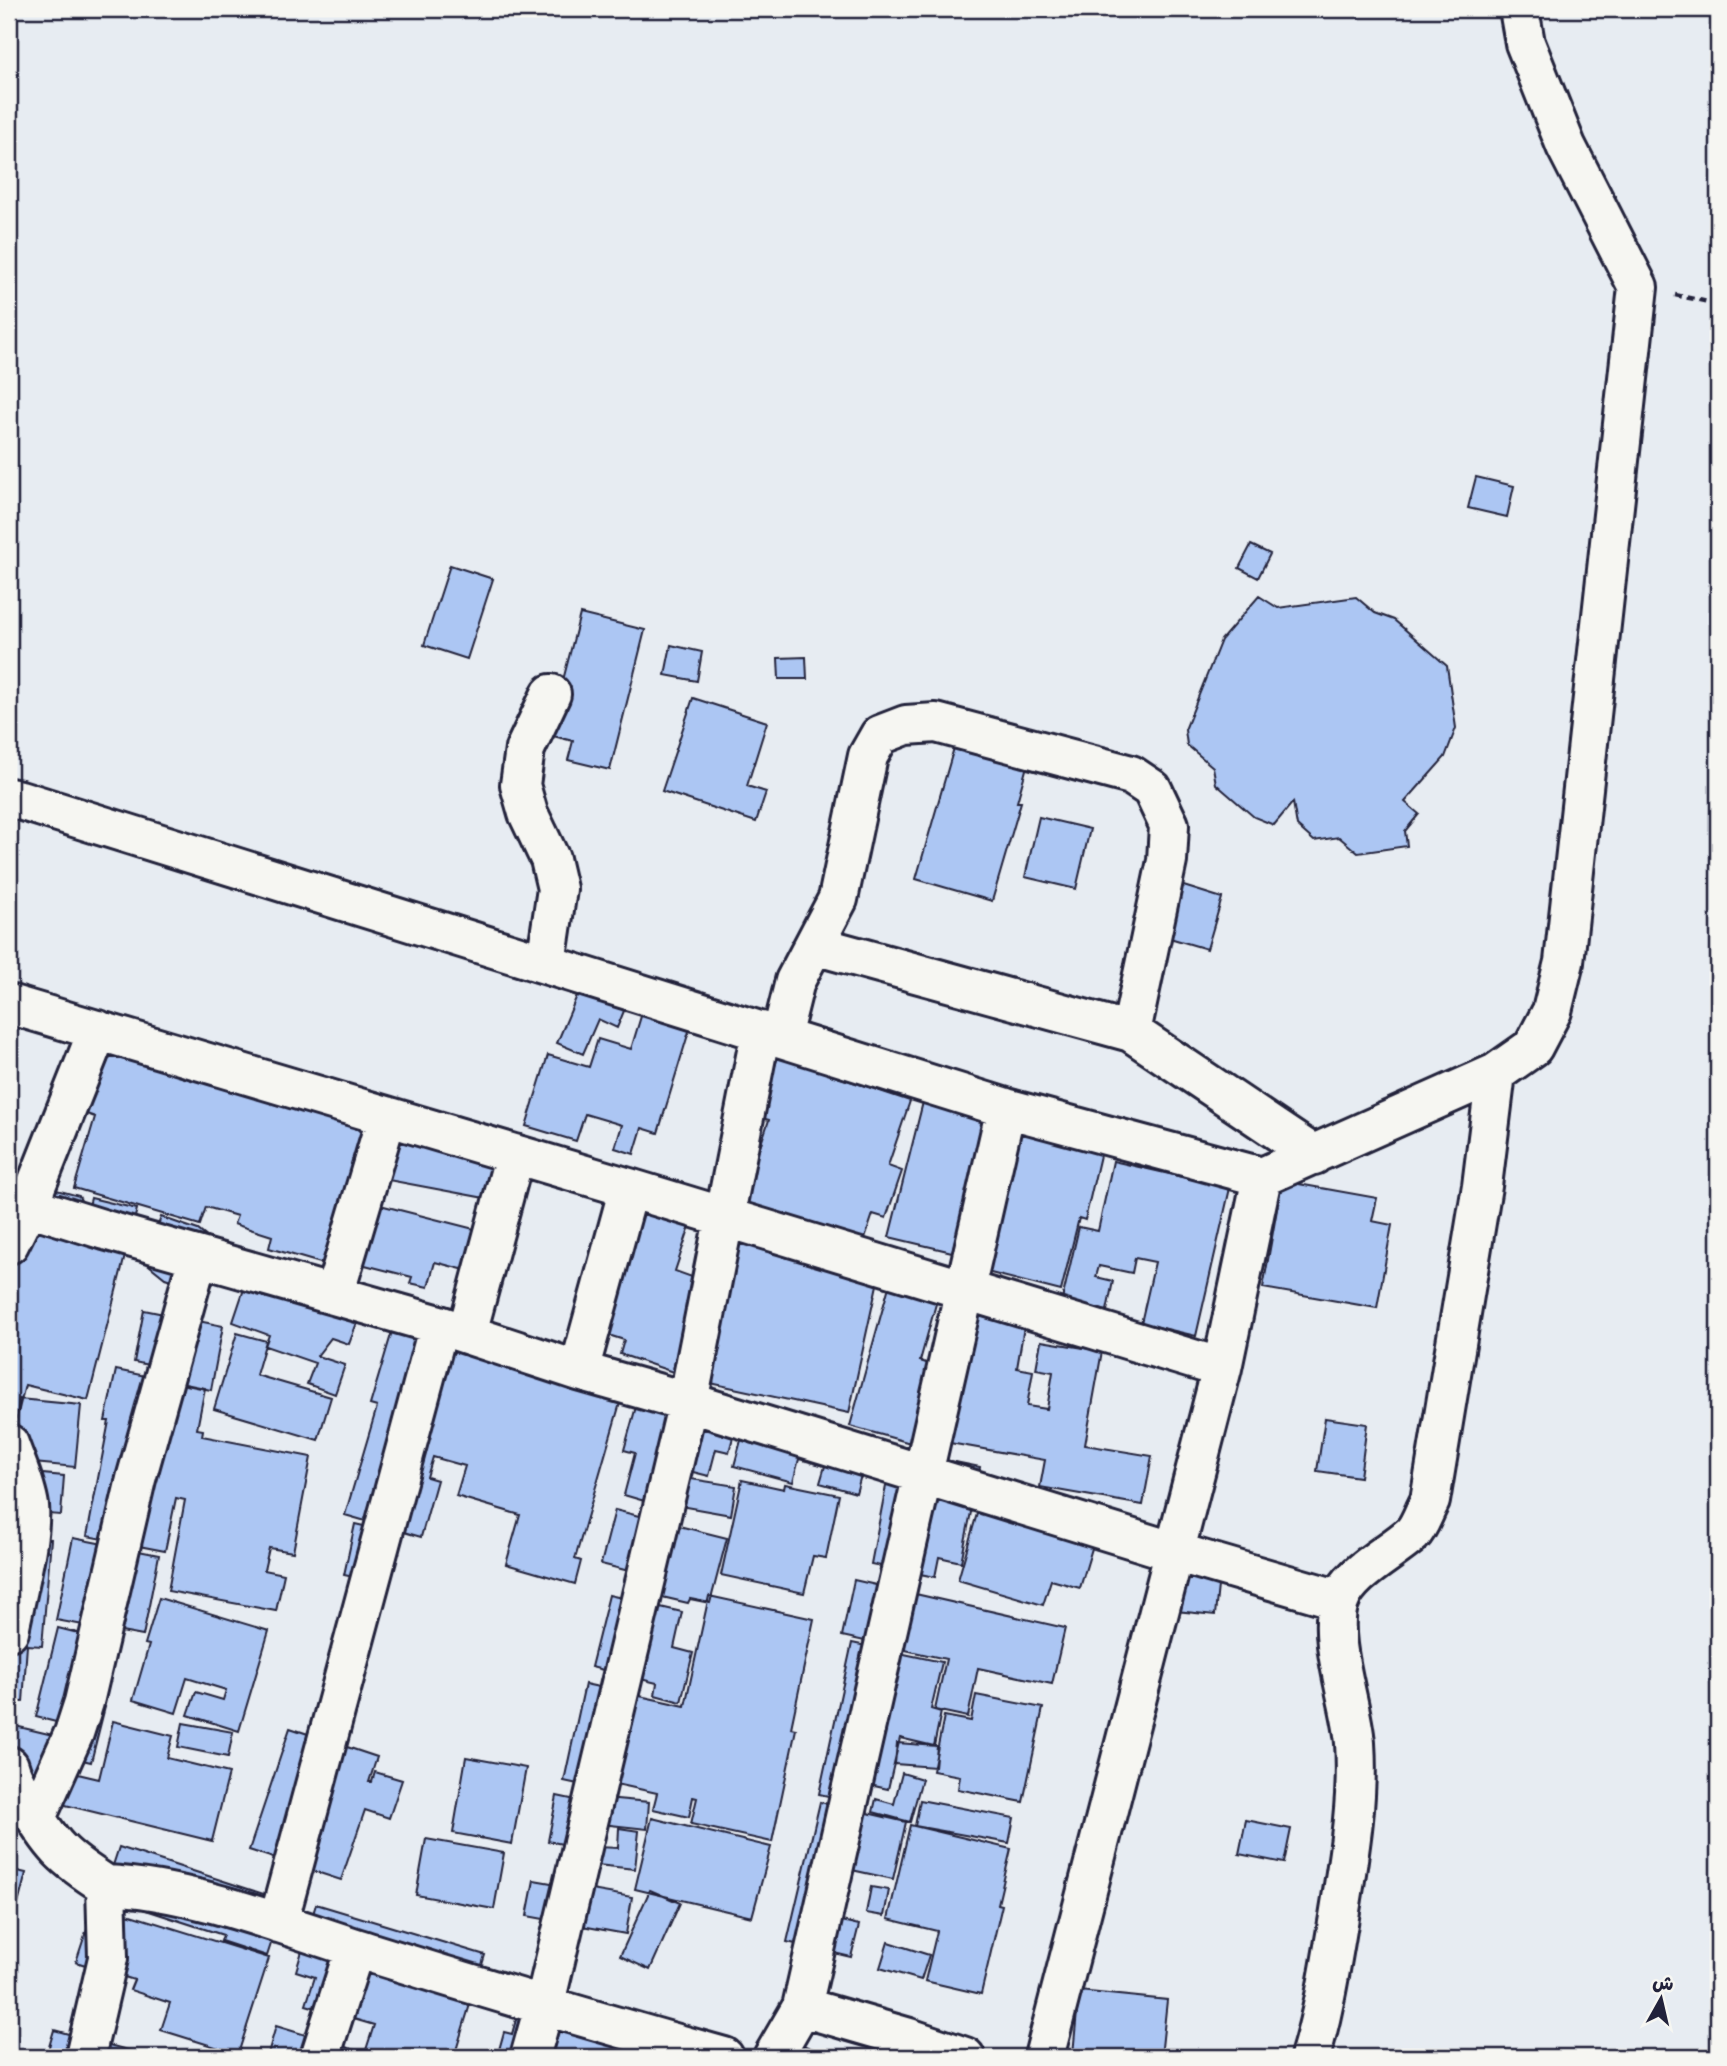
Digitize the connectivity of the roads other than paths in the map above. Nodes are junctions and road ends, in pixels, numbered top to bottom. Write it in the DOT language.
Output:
graph roads {
  1 [pos="1519,9"];
  2 [pos="551,694"];
  3 [pos="9,799"];
  4 [pos="814,945"];
  5 [pos="546,964"];
  6 [pos="9,1004"];
  7 [pos="99,1030"];
  8 [pos="1131,1032"];
  9 [pos="771,1034"];
  10 [pos="1496,1073"];
  11 [pos="1006,1108"];
  12 [pos="387,1116"];
  13 [pos="515,1154"];
  14 [pos="1314,1155"];
  15 [pos="1262,1177"];
  16 [pos="629,1188"];
  17 [pos="28,1206"];
  18 [pos="723,1217"];
  19 [pos="9,1244"];
  20 [pos="198,1257"];
  21 [pos="966,1290"];
  22 [pos="334,1295"];
  23 [pos="453,1329"];
  24 [pos="1222,1368"];
  25 [pos="579,1371"];
  26 [pos="688,1402"];
  27 [pos="9,1444"];
  28 [pos="922,1474"];
  29 [pos="1175,1552"];
  30 [pos="1340,1600"];
  31 [pos="9,1631"];
  32 [pos="9,1766"];
  33 [pos="36,1818"];
  34 [pos="106,1885"];
  35 [pos="278,1923"];
  36 [pos="355,1948"];
  37 [pos="544,2007"];
  38 [pos="802,2007"];
  39 [pos="906,2048"];
  40 [pos="85,2057"];
  41 [pos="320,2057"];
  42 [pos="530,2057"];
  43 [pos="724,2057"];
  44 [pos="773,2057"];
  45 [pos="965,2057"];
  46 [pos="1044,2057"];
  47 [pos="1310,2057"];
  1 -- 10 [label="street"];
  2 -- 5 [label="street"];
  3 -- 5 [label="street"];
  4 -- 8 [label="street"];
  4 -- 8 [label="street"];
  4 -- 9 [label="street"];
  5 -- 9 [label="street"];
  6 -- 7 [label="street"];
  7 -- 12 [label="street"];
  7 -- 17 [label="street"];
  8 -- 14 [label="street"];
  9 -- 11 [label="street"];
  9 -- 18 [label="street"];
  10 -- 14 [label="street"];
  10 -- 30 [label="street"];
  11 -- 15 [label="street"];
  11 -- 21 [label="street"];
  12 -- 13 [label="street"];
  12 -- 22 [label="street"];
  13 -- 16 [label="street"];
  13 -- 23 [label="street"];
  14 -- 15 [label="street"];
  15 -- 24 [label="street"];
  16 -- 18 [label="street"];
  16 -- 25 [label="street"];
  17 -- 19 [label="street"];
  17 -- 20 [label="street"];
  18 -- 21 [label="street"];
  18 -- 26 [label="street"];
  20 -- 22 [label="street"];
  20 -- 33 [label="street"];
  21 -- 24 [label="street"];
  21 -- 28 [label="street"];
  22 -- 23 [label="street"];
  23 -- 25 [label="street"];
  23 -- 35 [label="street"];
  24 -- 29 [label="street"];
  25 -- 26 [label="street"];
  26 -- 28 [label="street"];
  26 -- 37 [label="street"];
  27 -- 31 [label="street"];
  28 -- 29 [label="street"];
  28 -- 38 [label="street"];
  29 -- 30 [label="street"];
  29 -- 46 [label="street"];
  30 -- 47 [label="street"];
  32 -- 33 [label="street"];
  33 -- 34 [label="street"];
  34 -- 35 [label="street"];
  34 -- 40 [label="street"];
  35 -- 36 [label="street"];
  36 -- 37 [label="street"];
  36 -- 41 [label="street"];
  37 -- 42 [label="street"];
  37 -- 43 [label="street"];
  38 -- 39 [label="street"];
  38 -- 44 [label="street"];
  39 -- 45 [label="street"];
}
